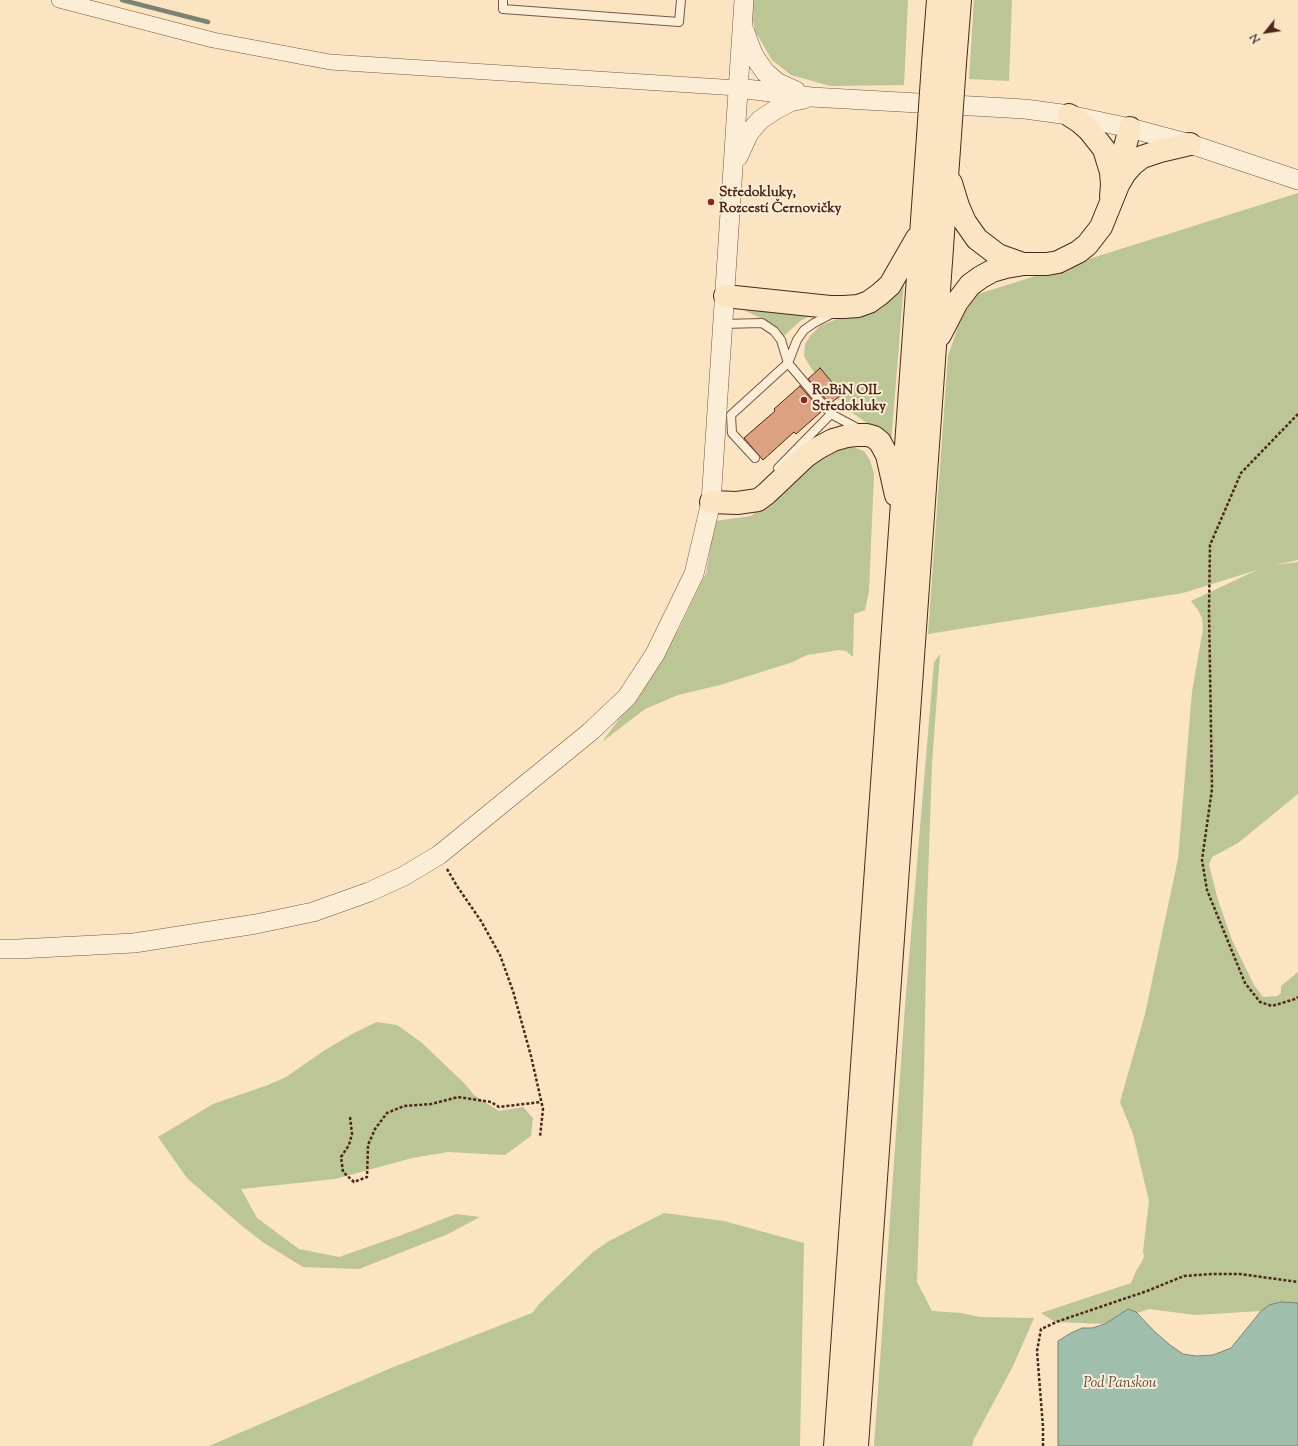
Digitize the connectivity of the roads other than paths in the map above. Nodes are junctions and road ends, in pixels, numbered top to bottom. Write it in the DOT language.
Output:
graph roads {
  1 [pos="59,0"];
  2 [pos="503,0"];
  3 [pos="681,0"];
  4 [pos="744,0"];
  5 [pos="938,0"];
  6 [pos="960,0"];
  7 [pos="743,21"];
  8 [pos="738,88"];
  9 [pos="811,97"];
  10 [pos="1069,115"];
  11 [pos="1130,128"];
  12 [pos="1190,144"];
  13 [pos="733,171"];
  14 [pos="948,173"];
  15 [pos="1298,180"];
  16 [pos="1109,207"];
  17 [pos="921,230"];
  18 [pos="1024,264"];
  19 [pos="725,296"];
  20 [pos="844,307"];
  21 [pos="723,324"];
  22 [pos="935,343"];
  23 [pos="788,363"];
  24 [pos="831,414"];
  25 [pos="867,435"];
  26 [pos="755,458"];
  27 [pos="772,474"];
  28 [pos="756,491"];
  29 [pos="711,502"];
  30 [pos="737,503"];
  31 [pos="901,515"];
  32 [pos="0,949"];
  33 [pos="835,1446"];
  34 [pos="857,1446"];
  1 -- 8 [label="street"];
  2 -- 3 [label="lane"];
  4 -- 7 [label="street"];
  5 -- 17 [label="highway, bridge"];
  6 -- 14 [label="highway, bridge"];
  7 -- 8 [label="street"];
  7 -- 9 [label="street"];
  8 -- 9 [label="street"];
  8 -- 13 [label="street"];
  9 -- 10 [label="street"];
  9 -- 13 [label="street"];
  10 -- 11 [label="street"];
  10 -- 16 [label="highway"];
  11 -- 12 [label="street"];
  11 -- 16 [label="highway"];
  12 -- 15 [label="street"];
  12 -- 16 [label="highway"];
  13 -- 19 [label="street"];
  14 -- 18 [label="highway"];
  14 -- 22 [label="highway"];
  16 -- 18 [label="highway"];
  17 -- 20 [label="highway"];
  17 -- 31 [label="highway"];
  18 -- 22 [label="highway"];
  19 -- 20 [label="highway"];
  19 -- 21 [label="street"];
  20 -- 23 [label="lane"];
  21 -- 23 [label="lane"];
  21 -- 29 [label="street"];
  22 -- 34 [label="highway"];
  23 -- 24 [label="lane"];
  23 -- 26 [label="lane"];
  24 -- 25 [label="lane"];
  24 -- 27 [label="lane"];
  25 -- 30 [label="highway"];
  25 -- 31 [label="highway"];
  28 -- 30 [label="lane"];
  29 -- 30 [label="highway"];
  29 -- 32 [label="street"];
  31 -- 33 [label="highway"];
}
